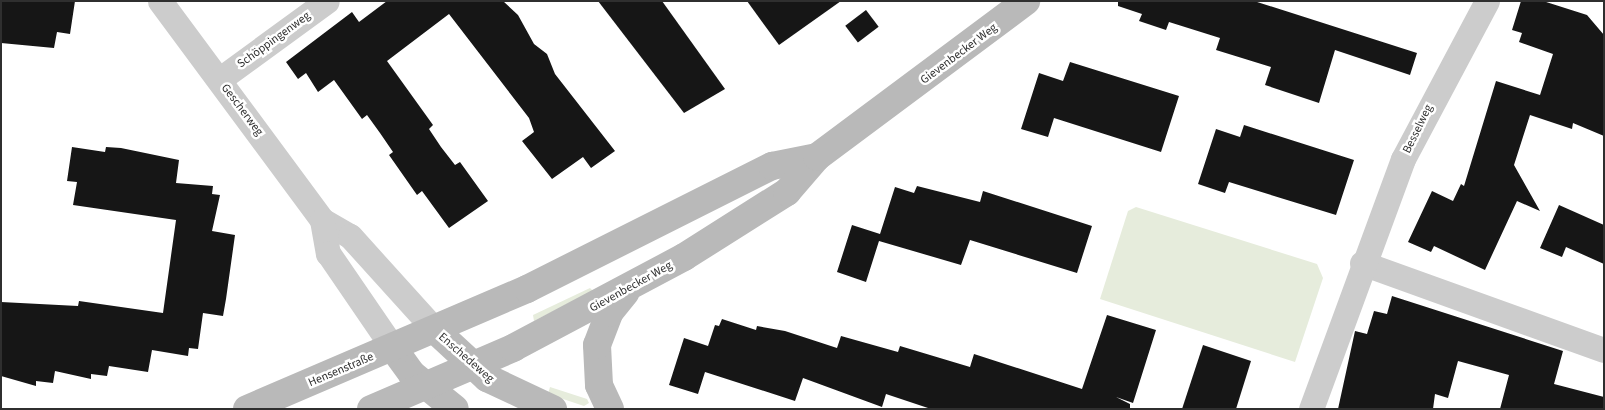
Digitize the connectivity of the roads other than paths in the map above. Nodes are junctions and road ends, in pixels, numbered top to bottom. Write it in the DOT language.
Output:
graph roads {
  1 [pos="160,1"];
  2 [pos="327,1"];
  3 [pos="1026,1"];
  4 [pos="1486,1"];
  5 [pos="220,79"];
  6 [pos="816,157"];
  7 [pos="322,220"];
  8 [pos="1362,263"];
  9 [pos="628,290"];
  10 [pos="435,330"];
  11 [pos="393,348"];
  12 [pos="1604,350"];
  13 [pos="472,366"];
  14 [pos="426,386"];
  15 [pos="247,409"];
  16 [pos="372,409"];
  17 [pos="455,409"];
  18 [pos="553,409"];
  19 [pos="610,409"];
  20 [pos="1311,409"];
  1 -- 5 [label="street, Gescherweg"];
  2 -- 5 [label="street, Schöppingenweg"];
  3 -- 6 [label="main road, Gievenbecker Weg"];
  4 -- 8 [label="street, Besselweg"];
  5 -- 7 [label="street, Gescherweg"];
  6 -- 9 [label="main road, Gievenbecker Weg"];
  6 -- 10 [label="main road, Gievenbecker Weg"];
  7 -- 10 [label="street, Gescherweg"];
  7 -- 11 [label="street, Gescherweg"];
  8 -- 12 [label="street"];
  8 -- 20 [label="street, Besselweg"];
  9 -- 13 [label="main road, Gievenbecker Weg"];
  9 -- 19 [label="main road"];
  10 -- 11 [label="main road, Hensenstraße"];
  10 -- 13 [label="main road, Enschedeweg"];
  11 -- 14 [label="main road"];
  11 -- 15 [label="main road, Hensenstraße"];
  13 -- 14 [label="main road, Gievenbecker Weg"];
  13 -- 18 [label="main road, Enschedeweg"];
  14 -- 16 [label="main road"];
  14 -- 17 [label="main road"];
}
